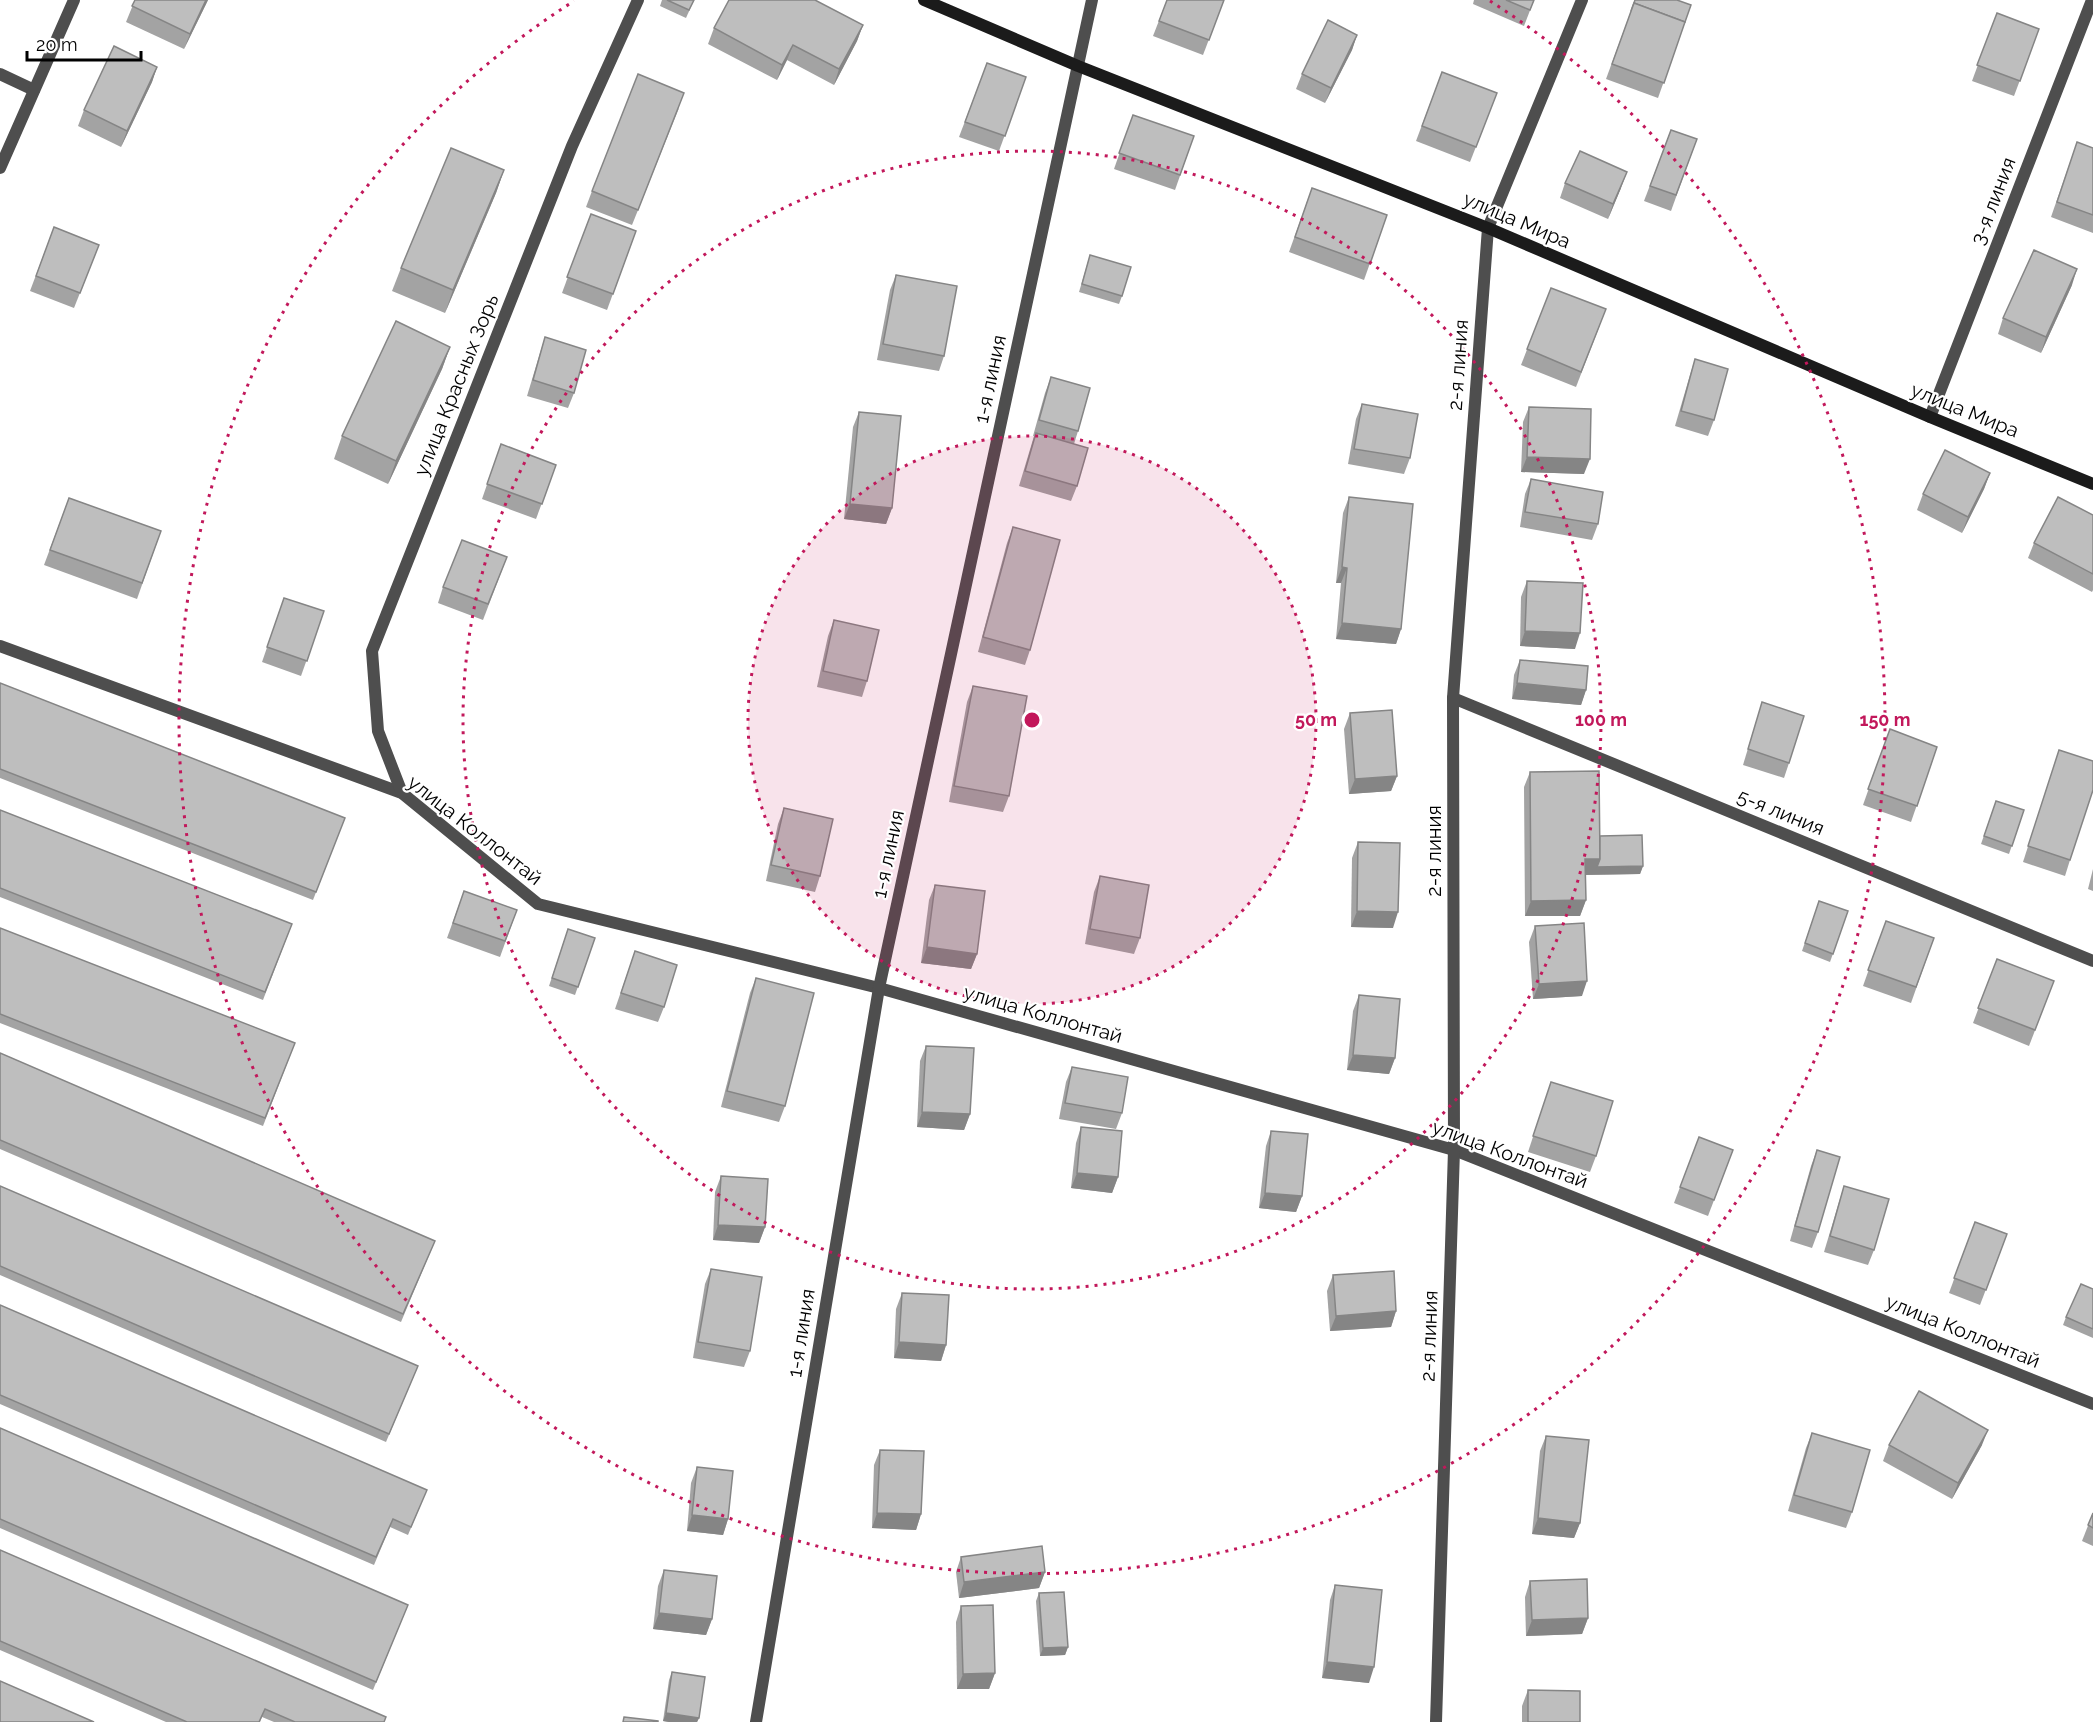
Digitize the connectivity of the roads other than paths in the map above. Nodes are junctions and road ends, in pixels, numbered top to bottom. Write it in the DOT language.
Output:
graph roads {
  1 [pos="74,0"];
  2 [pos="638,0"];
  3 [pos="924,0"];
  4 [pos="1092,0"];
  5 [pos="1582,0"];
  6 [pos="2092,0"];
  7 [pos="1078,66"];
  8 [pos="0,74"];
  9 [pos="34,90"];
  10 [pos="0,168"];
  11 [pos="1488,228"];
  12 [pos="1930,417"];
  13 [pos="2093,484"];
  14 [pos="0,646"];
  15 [pos="1453,698"];
  16 [pos="402,793"];
  17 [pos="2093,961"];
  18 [pos="879,988"];
  19 [pos="1454,1150"];
  20 [pos="2093,1404"];
  21 [pos="756,1722"];
  22 [pos="1436,1722"];
  1 -- 9 [label="street"];
  2 -- 16 [label="street, улица Красных Зорь"];
  3 -- 7 [label="main road, улица Мира"];
  4 -- 7 [label="street, 1-я линия"];
  5 -- 11 [label="street, 2-я линия"];
  6 -- 12 [label="street, 3-я линия"];
  7 -- 11 [label="main road, улица Мира"];
  7 -- 18 [label="street, 1-я линия"];
  8 -- 9 [label="street"];
  9 -- 10 [label="street"];
  11 -- 12 [label="main road, улица Мира"];
  11 -- 15 [label="street, 2-я линия"];
  12 -- 13 [label="main road, улица Мира"];
  14 -- 16 [label="street, улица Коллонтай"];
  15 -- 17 [label="street, 5-я линия"];
  15 -- 19 [label="street, 2-я линия"];
  16 -- 18 [label="street, улица Коллонтай"];
  18 -- 19 [label="street, улица Коллонтай"];
  18 -- 21 [label="street, 1-я линия"];
  19 -- 20 [label="street, улица Коллонтай"];
  19 -- 22 [label="street, 2-я линия"];
}
